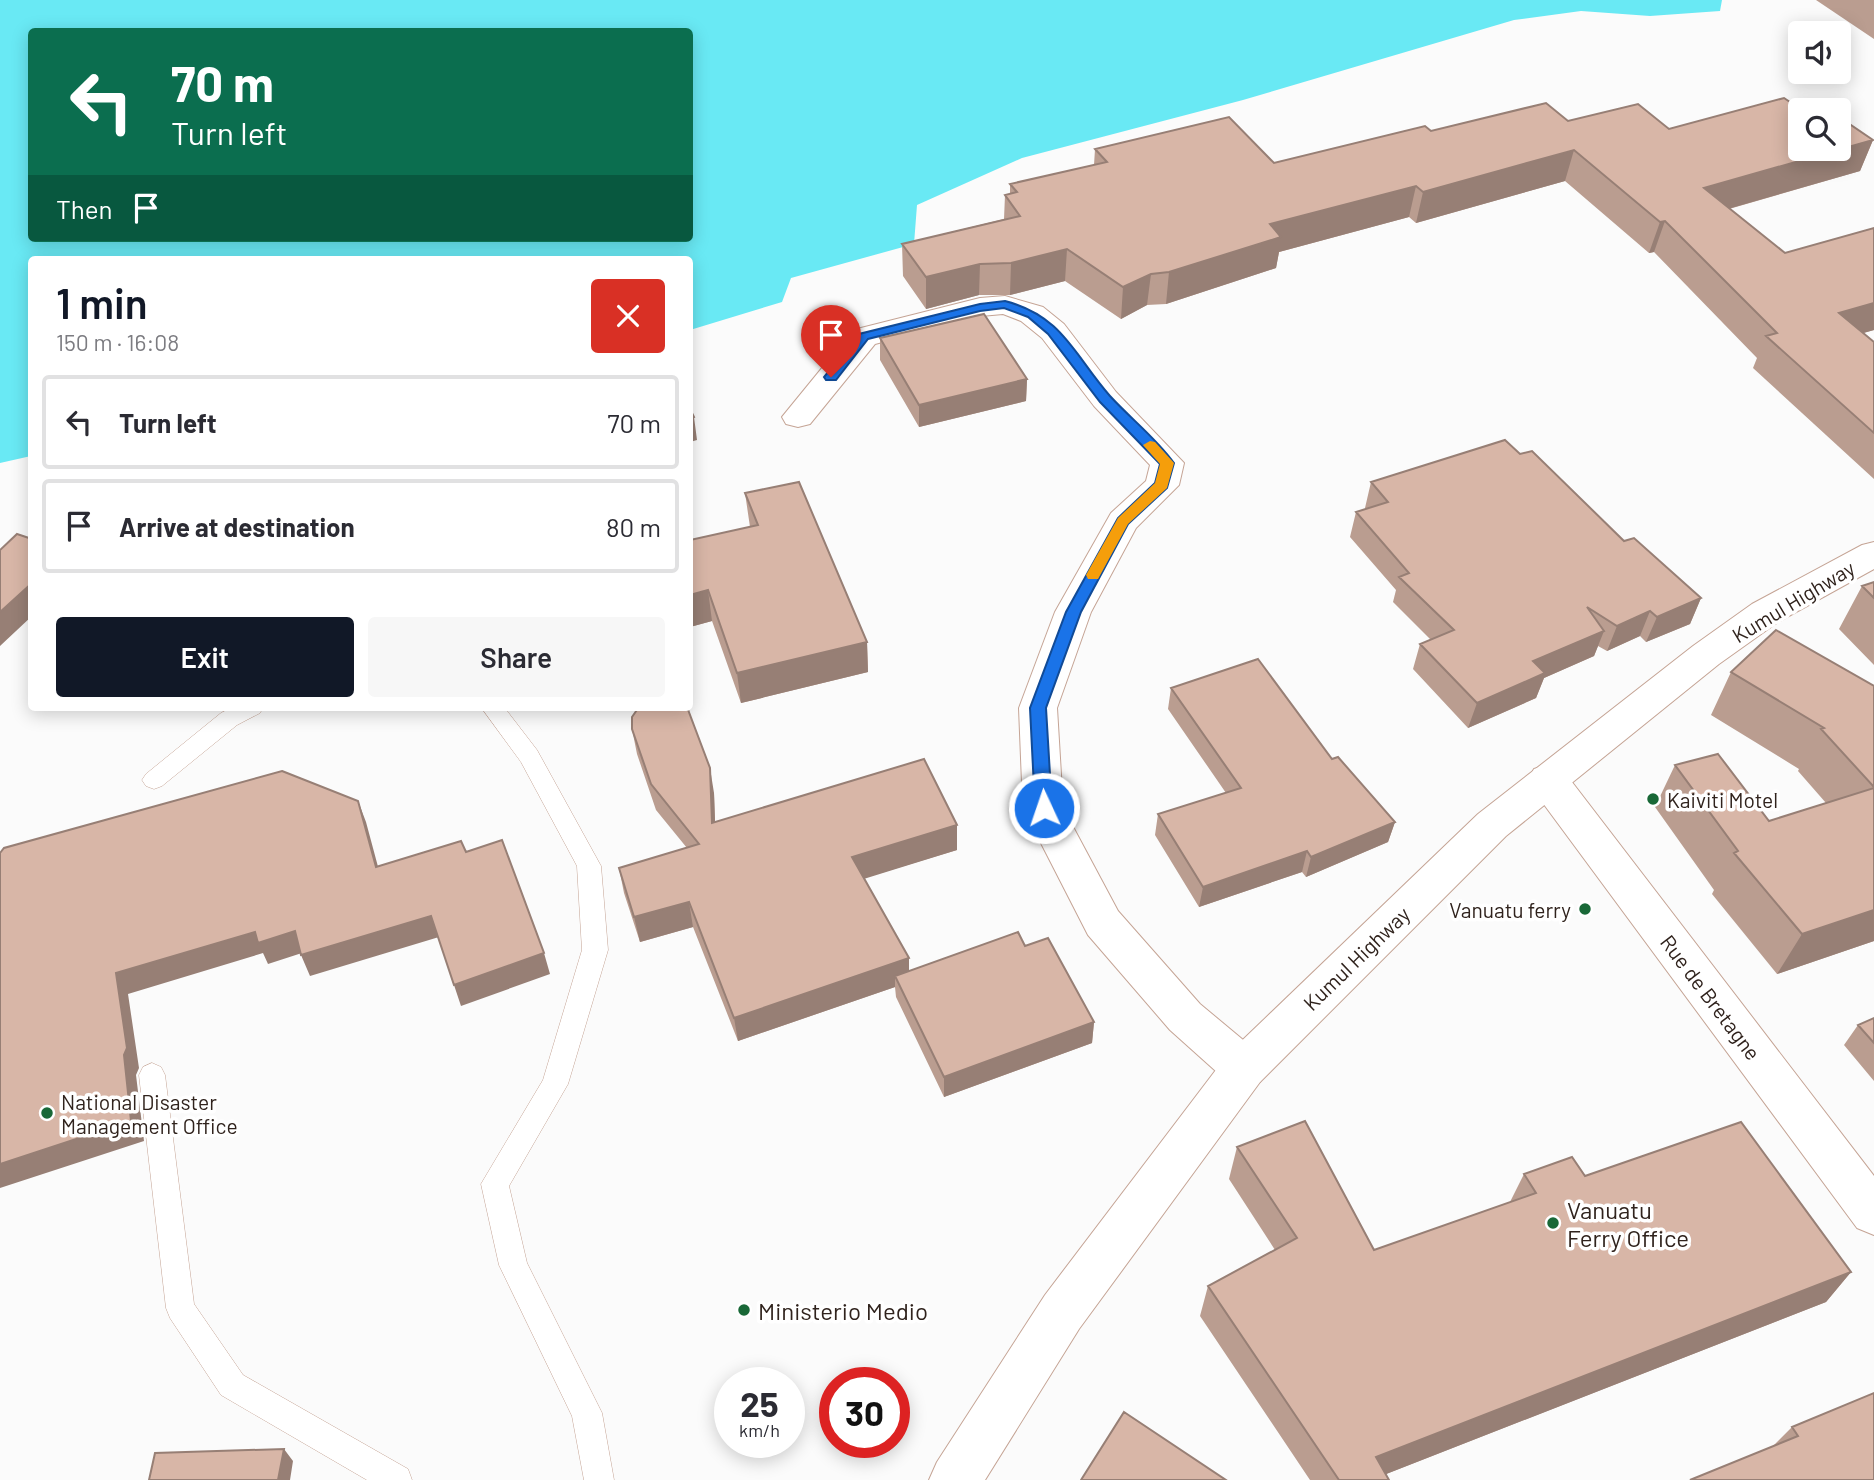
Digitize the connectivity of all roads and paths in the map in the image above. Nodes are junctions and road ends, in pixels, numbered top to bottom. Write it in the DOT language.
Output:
graph roads {
  1 [pos="798,417"];
  2 [pos="1874,554"];
  3 [pos="244,711"];
  4 [pos="495,711"];
  5 [pos="154,780"];
  6 [pos="1548,780"];
  7 [pos="1244,1068"];
  8 [pos="152,1075"];
  9 [pos="1874,1213"];
  10 [pos="397,1480"];
  11 [pos="599,1480"];
  12 [pos="955,1480"];
  1 -- 7 [label="street"];
  2 -- 6 [label="street, Kumul Highway"];
  3 -- 5 [label="lane"];
  4 -- 11 [label="lane"];
  6 -- 7 [label="street, Kumul Highway"];
  6 -- 9 [label="street, Rue de Bretagne"];
  7 -- 12 [label="street, Kumul Highway"];
  8 -- 10 [label="lane"];
}
